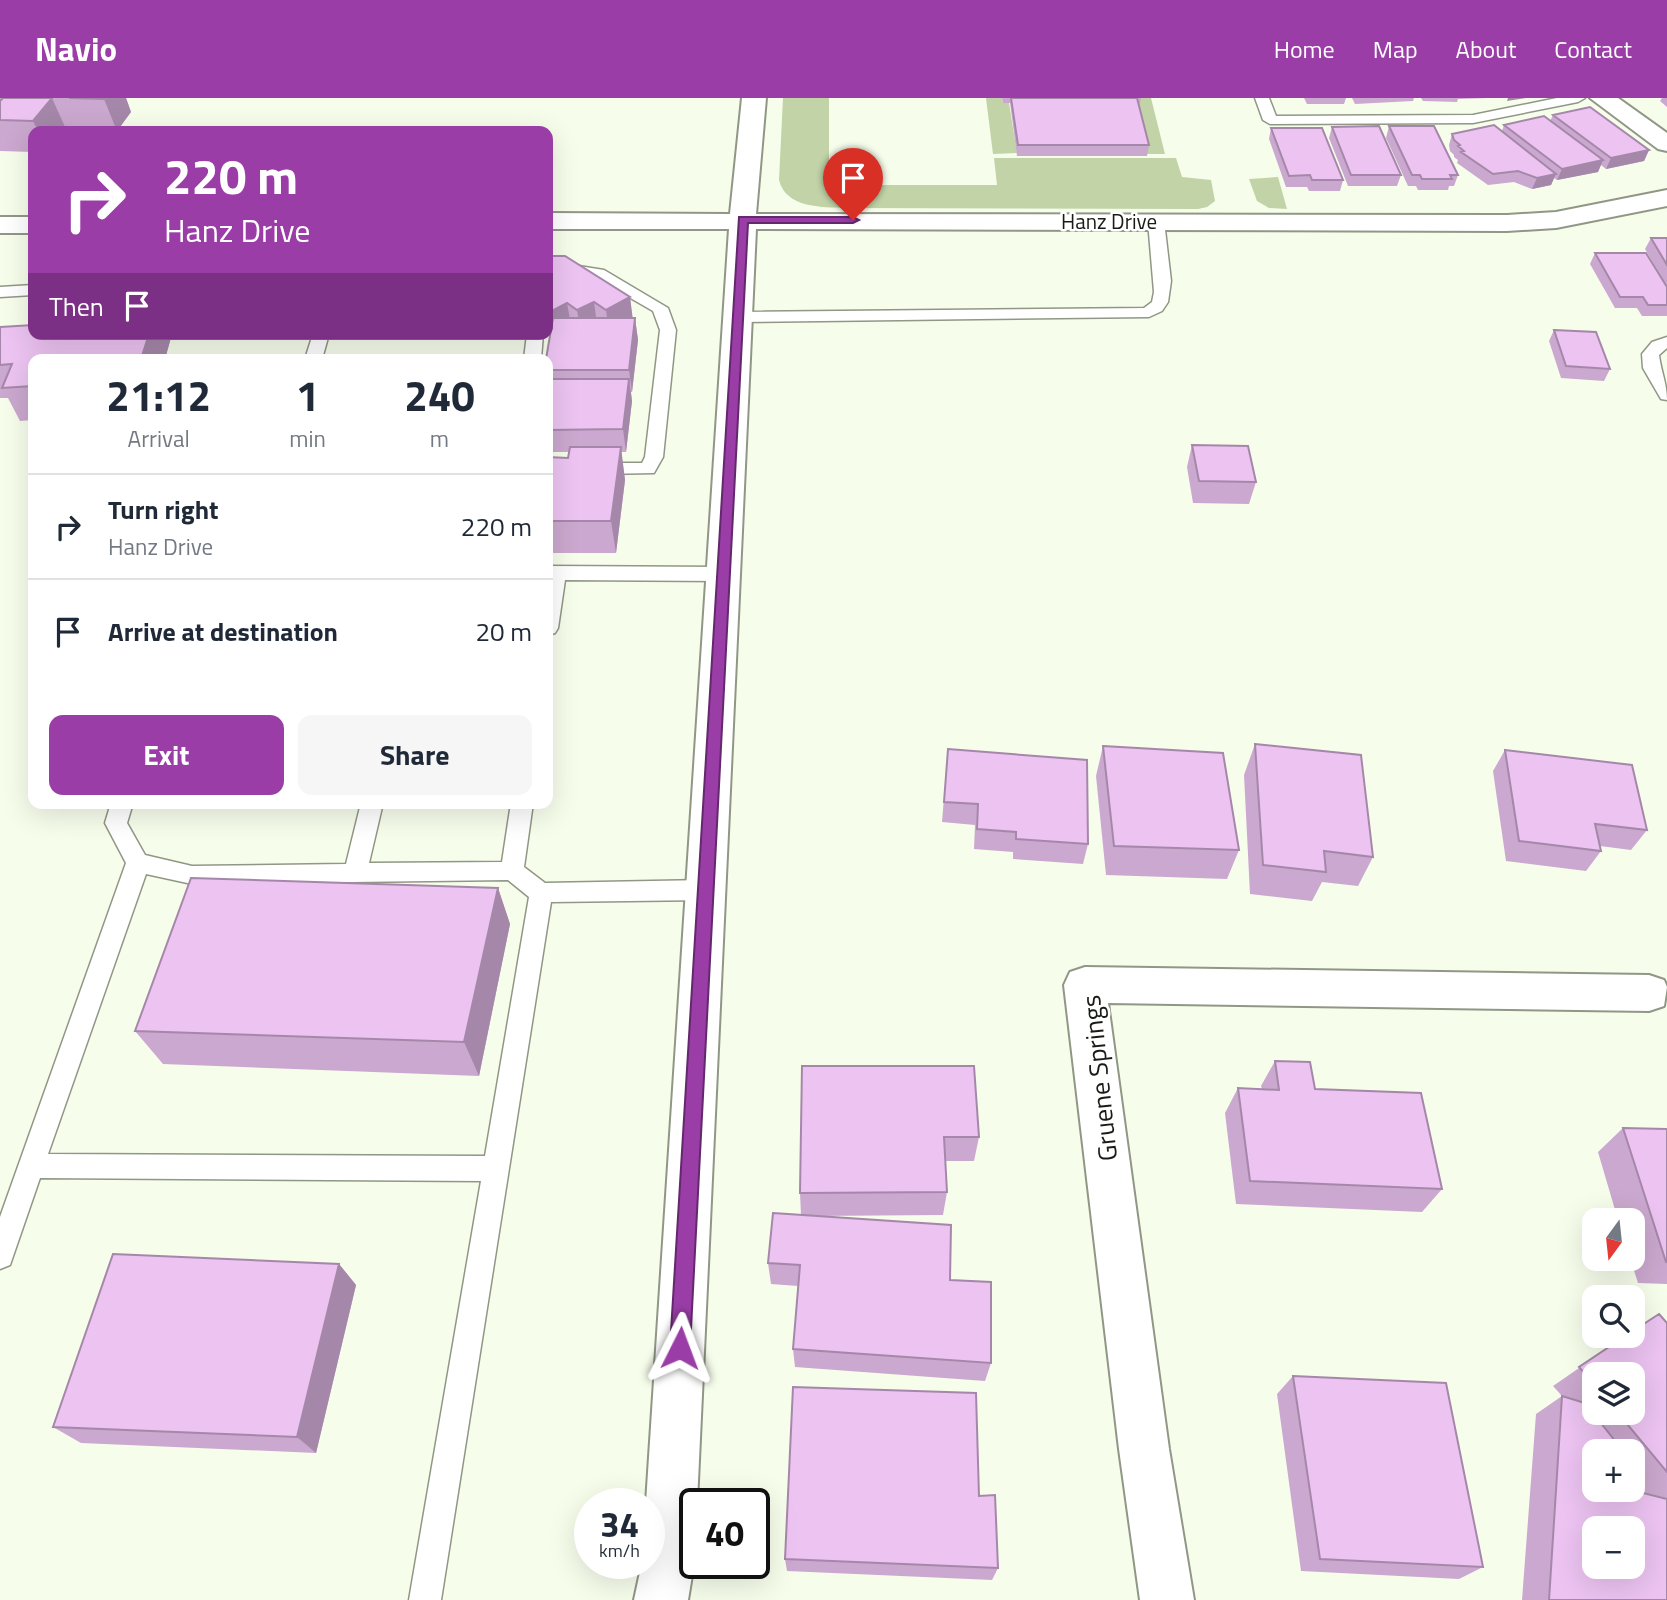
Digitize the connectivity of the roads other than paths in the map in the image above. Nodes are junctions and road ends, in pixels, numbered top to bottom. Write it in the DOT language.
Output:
graph roads {
  1 [pos="754,98"];
  2 [pos="1262,98"];
  3 [pos="1578,98"];
  4 [pos="1602,98"];
  5 [pos="1667,144"];
  6 [pos="1667,198"];
  7 [pos="743,219"];
  8 [pos="553,221"];
  9 [pos="1156,222"];
  10 [pos="0,225"];
  11 [pos="28,225"];
  12 [pos="553,267"];
  13 [pos="28,290"];
  14 [pos="0,292"];
  15 [pos="738,317"];
  16 [pos="1667,342"];
  17 [pos="1667,395"];
  18 [pos="553,469"];
  19 [pos="553,573"];
  20 [pos="723,574"];
  21 [pos="120,809"];
  22 [pos="371,809"];
  23 [pos="521,809"];
  24 [pos="138,863"];
  25 [pos="512,871"];
  26 [pos="356,872"];
  27 [pos="706,890"];
  28 [pos="541,893"];
  29 [pos="1648,993"];
  30 [pos="31,1166"];
  31 [pos="496,1169"];
  32 [pos="0,1256"];
  33 [pos="425,1600"];
  34 [pos="661,1600"];
  35 [pos="1167,1600"];
  1 -- 7 [label="street"];
  2 -- 3 [label="lane"];
  4 -- 5 [label="street"];
  6 -- 9 [label="street, Hanz Drive"];
  7 -- 8 [label="street, Hanz Drive"];
  7 -- 9 [label="street, Hanz Drive"];
  7 -- 15 [label="street"];
  9 -- 15 [label="lane"];
  10 -- 11 [label="street"];
  12 -- 18 [label="lane"];
  13 -- 14 [label="lane"];
  15 -- 20 [label="street"];
  16 -- 17 [label="lane"];
  19 -- 20 [label="lane"];
  20 -- 27 [label="street"];
  21 -- 24 [label="lane"];
  22 -- 26 [label="lane"];
  23 -- 25 [label="lane"];
  24 -- 26 [label="lane"];
  24 -- 30 [label="lane"];
  25 -- 26 [label="lane"];
  25 -- 28 [label="lane"];
  27 -- 28 [label="lane"];
  27 -- 34 [label="street"];
  28 -- 31 [label="lane"];
  29 -- 35 [label="street, Gruene Springs"];
  30 -- 31 [label="lane"];
  30 -- 32 [label="lane"];
  31 -- 33 [label="lane"];
}
